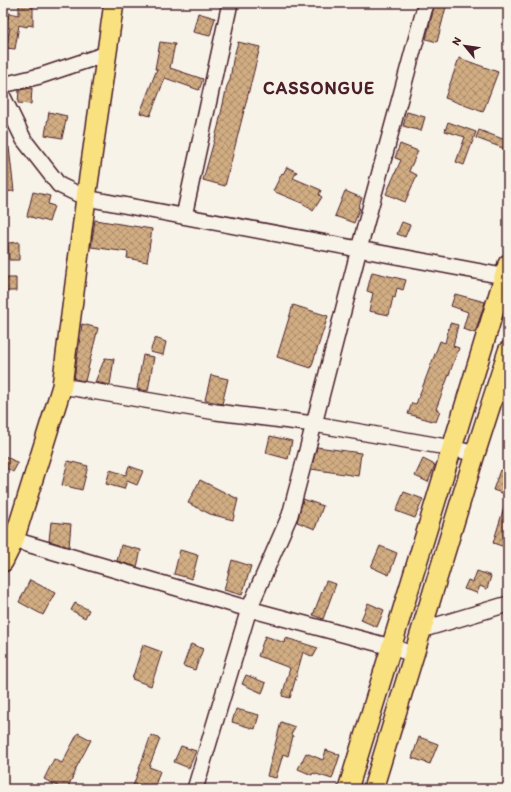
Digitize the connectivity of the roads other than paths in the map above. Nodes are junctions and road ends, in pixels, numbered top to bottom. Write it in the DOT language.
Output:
graph roads {
  1 [pos="114,3"];
  2 [pos="230,3"];
  3 [pos="426,3"];
  4 [pos="106,54"];
  5 [pos="3,84"];
  6 [pos="3,97"];
  7 [pos="86,198"];
  8 [pos="184,216"];
  9 [pos="359,249"];
  10 [pos="507,273"];
  11 [pos="508,351"];
  12 [pos="62,386"];
  13 [pos="314,424"];
  14 [pos="452,448"];
  15 [pos="475,454"];
  16 [pos="14,540"];
  17 [pos="3,562"];
  18 [pos="508,604"];
  19 [pos="249,609"];
  20 [pos="421,630"];
  21 [pos="391,647"];
  22 [pos="413,654"];
  23 [pos="195,789"];
  24 [pos="348,789"];
  25 [pos="373,789"];
  1 -- 4 [label="main road"];
  2 -- 8 [label="street"];
  3 -- 9 [label="street"];
  4 -- 5 [label="street"];
  4 -- 7 [label="main road"];
  6 -- 7 [label="street"];
  7 -- 8 [label="street"];
  7 -- 12 [label="main road"];
  8 -- 9 [label="street"];
  9 -- 10 [label="street"];
  9 -- 13 [label="street"];
  10 -- 14 [label="main road"];
  11 -- 15 [label="main road"];
  12 -- 13 [label="street"];
  12 -- 16 [label="main road"];
  13 -- 14 [label="street"];
  13 -- 19 [label="street"];
  14 -- 15 [label="street"];
  14 -- 21 [label="main road"];
  15 -- 20 [label="main road"];
  16 -- 17 [label="main road"];
  16 -- 19 [label="street"];
  18 -- 20 [label="street"];
  19 -- 21 [label="street"];
  19 -- 23 [label="street"];
  20 -- 22 [label="main road"];
  21 -- 22 [label="street"];
  21 -- 24 [label="main road"];
  22 -- 25 [label="main road"];
}
